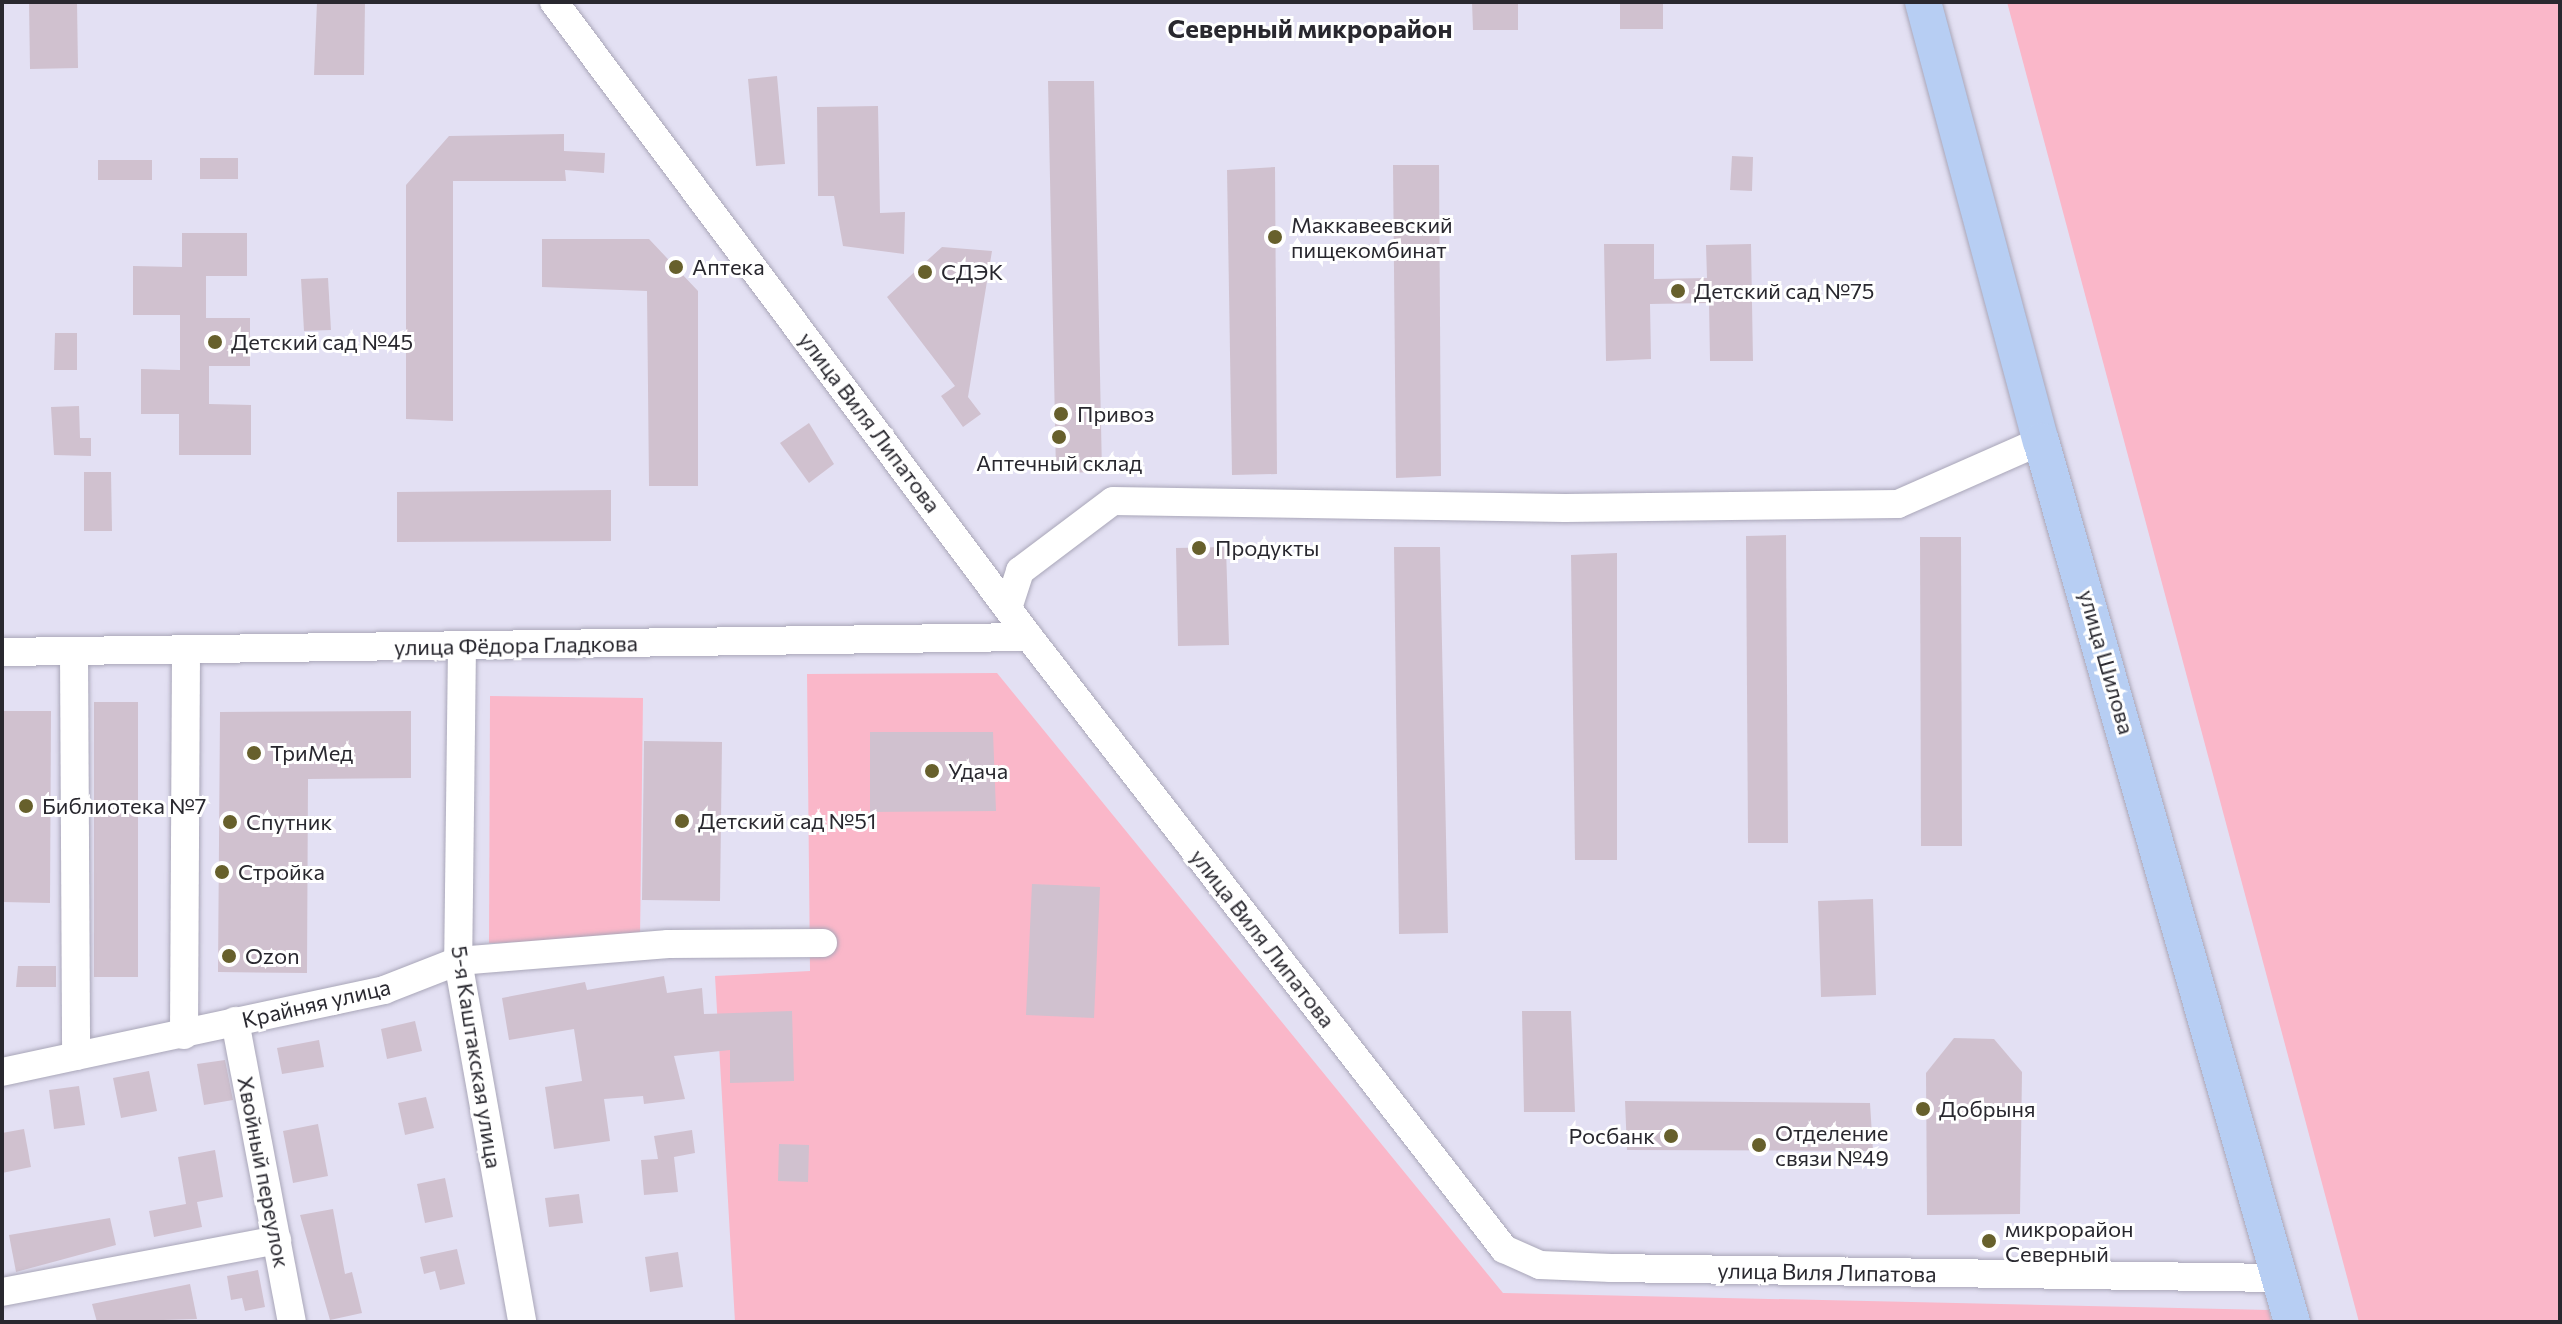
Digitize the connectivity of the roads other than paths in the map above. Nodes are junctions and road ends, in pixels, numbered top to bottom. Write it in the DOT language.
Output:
graph roads {
  1 [pos="554,2"];
  2 [pos="1923,2"];
  3 [pos="2041,441"];
  4 [pos="1009,605"];
  5 [pos="1029,637"];
  6 [pos="462,646"];
  7 [pos="186,650"];
  8 [pos="74,651"];
  9 [pos="2,652"];
  10 [pos="823,943"];
  11 [pos="458,961"];
  12 [pos="235,1021"];
  13 [pos="184,1035"];
  14 [pos="76,1056"];
  15 [pos="2,1072"];
  16 [pos="277,1240"];
  17 [pos="2281,1278"];
  18 [pos="2,1292"];
  19 [pos="292,1322"];
  20 [pos="522,1322"];
  21 [pos="2292,1322"];
  1 -- 4 [label="street, улица Виля Липатова"];
  2 -- 3 [label="main road, улица Шилова"];
  3 -- 4 [label="street"];
  3 -- 17 [label="main road, улица Шилова"];
  4 -- 5 [label="street, улица Виля Липатова"];
  5 -- 6 [label="street, улица Фёдора Гладкова"];
  5 -- 17 [label="street, улица Виля Липатова"];
  6 -- 7 [label="street, улица Фёдора Гладкова"];
  6 -- 11 [label="street, 5-я Каштакская улица"];
  7 -- 8 [label="street, улица Фёдора Гладкова"];
  7 -- 13 [label="street"];
  8 -- 9 [label="street, улица Фёдора Гладкова"];
  8 -- 14 [label="street"];
  10 -- 11 [label="street, Крайняя улица"];
  11 -- 12 [label="street, Крайняя улица"];
  11 -- 20 [label="street, 5-я Каштакская улица"];
  12 -- 13 [label="street, Крайняя улица"];
  12 -- 16 [label="street, Хвойный переулок"];
  13 -- 14 [label="street, Крайняя улица"];
  14 -- 15 [label="street, Крайняя улица"];
  16 -- 18 [label="street"];
  16 -- 19 [label="street, Хвойный переулок"];
  17 -- 21 [label="main road, улица Шилова"];
}
